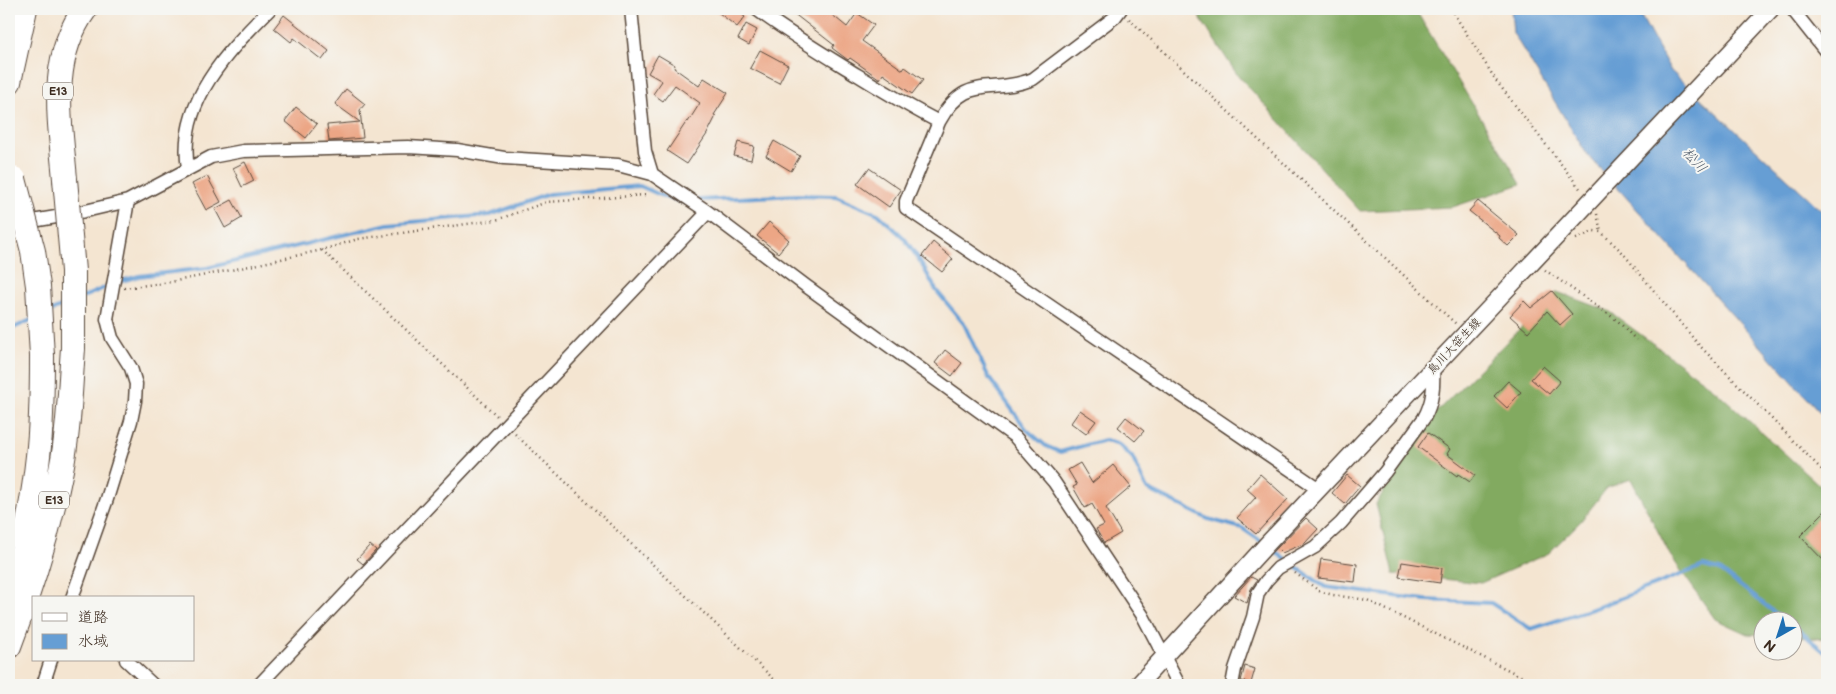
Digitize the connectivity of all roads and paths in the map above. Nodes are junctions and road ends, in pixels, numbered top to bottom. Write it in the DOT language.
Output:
graph roads {
  1 [pos="85,9"];
  2 [pos="270,9"];
  3 [pos="630,9"];
  4 [pos="756,9"];
  5 [pos="1451,9"];
  6 [pos="1771,9"];
  7 [pos="1792,9"];
  8 [pos="1121,10"];
  9 [pos="23,17"];
  10 [pos="1827,53"];
  11 [pos="9,82"];
  12 [pos="940,122"];
  13 [pos="188,168"];
  14 [pos="12,172"];
  15 [pos="652,174"];
  16 [pos="644,196"];
  17 [pos="1590,200"];
  18 [pos="128,201"];
  19 [pos="705,209"];
  20 [pos="9,225"];
  21 [pos="1602,232"];
  22 [pos="1574,240"];
  23 [pos="322,250"];
  24 [pos="1533,262"];
  25 [pos="112,290"];
  26 [pos="1466,333"];
  27 [pos="1636,340"];
  28 [pos="1433,368"];
  29 [pos="506,425"];
  30 [pos="1827,475"];
  31 [pos="1319,489"];
  32 [pos="1286,564"];
  33 [pos="73,596"];
  34 [pos="9,614"];
  35 [pos="9,646"];
  36 [pos="1164,656"];
  37 [pos="50,662"];
  38 [pos="128,662"];
  39 [pos="43,685"];
  40 [pos="153,685"];
  41 [pos="259,685"];
  42 [pos="780,685"];
  43 [pos="1138,685"];
  44 [pos="1179,685"];
  45 [pos="1232,685"];
  46 [pos="1539,685"];
  1 -- 35 [label="highway, E13, bridge"];
  2 -- 13 [label="street"];
  3 -- 15 [label="street"];
  4 -- 12 [label="street"];
  5 -- 17 [label="path"];
  6 -- 17 [label="street, 鳥川大笹生線"];
  7 -- 10 [label="street"];
  8 -- 12 [label="street"];
  8 -- 26 [label="path"];
  9 -- 11 [label="highway"];
  12 -- 31 [label="street"];
  13 -- 15 [label="street"];
  13 -- 18 [label="street"];
  14 -- 34 [label="highway, E13, bridge"];
  15 -- 19 [label="street"];
  16 -- 23 [label="path"];
  17 -- 21 [label="path"];
  17 -- 24 [label="street, 鳥川大笹生線"];
  18 -- 20 [label="street"];
  18 -- 25 [label="street"];
  19 -- 29 [label="street"];
  19 -- 36 [label="street"];
  21 -- 22 [label="path"];
  21 -- 30 [label="path"];
  23 -- 25 [label="path"];
  23 -- 29 [label="path"];
  24 -- 26 [label="street, 鳥川大笹生線"];
  24 -- 27 [label="path"];
  25 -- 33 [label="street"];
  26 -- 28 [label="street, 鳥川大笹生線"];
  28 -- 31 [label="street, 鳥川大笹生線"];
  28 -- 32 [label="street"];
  29 -- 41 [label="street"];
  29 -- 42 [label="path"];
  31 -- 36 [label="street, 鳥川大笹生線"];
  32 -- 45 [label="street"];
  32 -- 46 [label="path"];
  36 -- 43 [label="street, 鳥川大笹生線"];
  36 -- 44 [label="street"];
  37 -- 39 [label="street"];
  38 -- 40 [label="street"];
}
